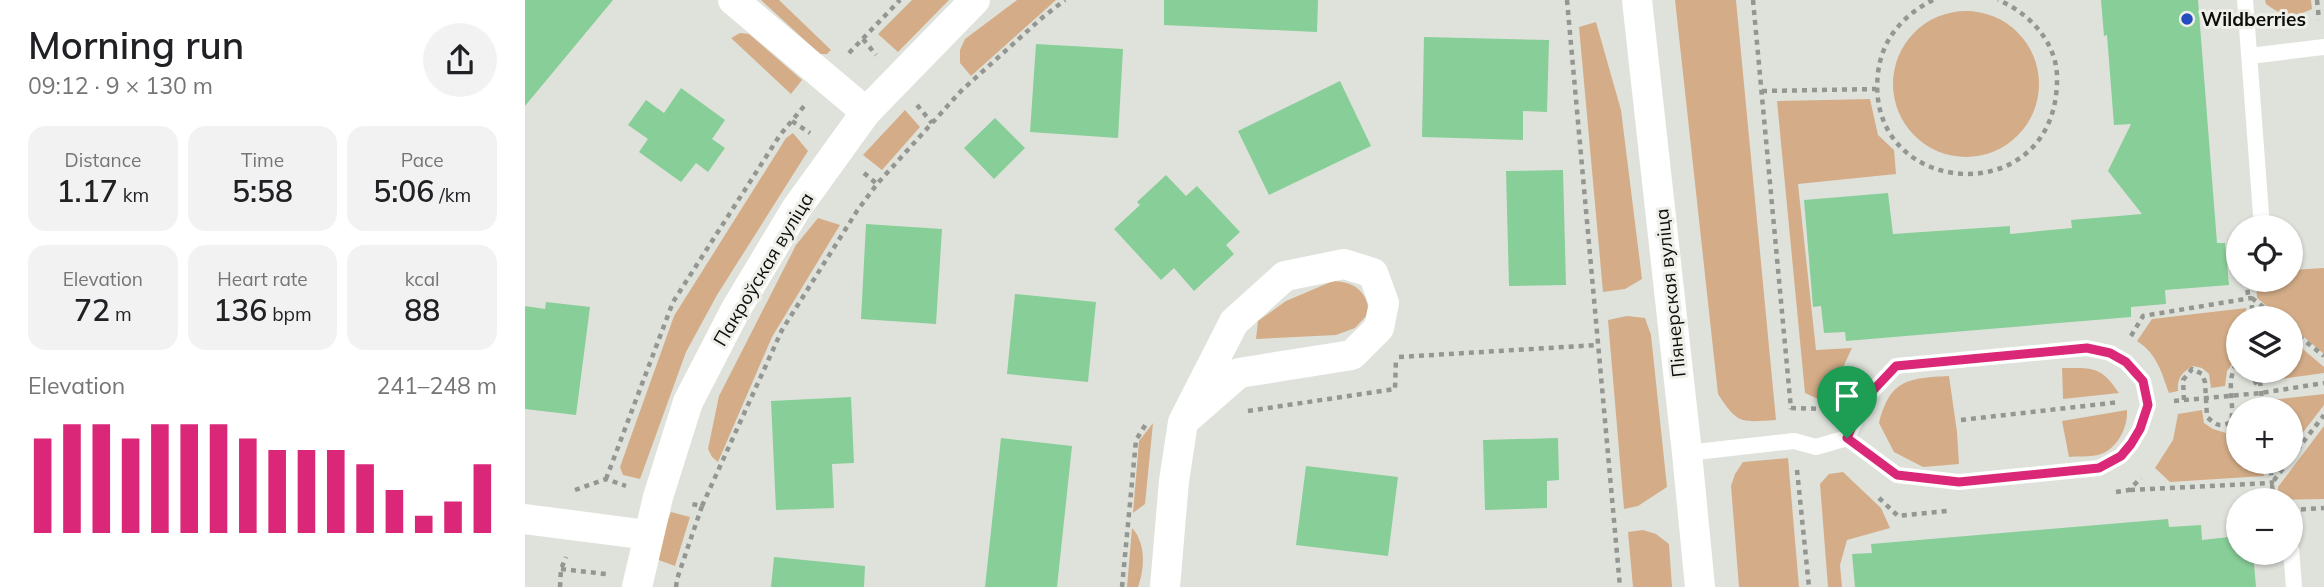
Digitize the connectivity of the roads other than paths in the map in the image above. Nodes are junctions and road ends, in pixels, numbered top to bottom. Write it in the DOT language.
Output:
graph roads {
  1 [pos="733,0"];
  2 [pos="975,0"];
  3 [pos="1637,0"];
  4 [pos="2245,0"];
  5 [pos="2324,47"];
  6 [pos="2249,56"];
  7 [pos="866,112"];
  8 [pos="2261,215"];
  9 [pos="1183,422"];
  10 [pos="1847,438"];
  11 [pos="1688,453"];
  12 [pos="525,519"];
  13 [pos="648,536"];
  14 [pos="2292,565"];
  15 [pos="637,587"];
  16 [pos="1165,587"];
  17 [pos="1700,587"];
  18 [pos="2294,587"];
  1 -- 7 [label="street"];
  2 -- 7 [label="street, Пакроўская вуліца"];
  3 -- 11 [label="street, Піянерская вуліца"];
  4 -- 6 [label="lane"];
  5 -- 6 [label="lane"];
  6 -- 8 [label="lane"];
  7 -- 13 [label="street, Пакроўская вуліца"];
  9 -- 9 [label="street"];
  9 -- 16 [label="street"];
  10 -- 10 [label="lane"];
  10 -- 11 [label="lane"];
  11 -- 17 [label="street, Піянерская вуліца"];
  12 -- 13 [label="street"];
  13 -- 15 [label="street, Пакроўская вуліца"];
  14 -- 18 [label="lane"];
}
